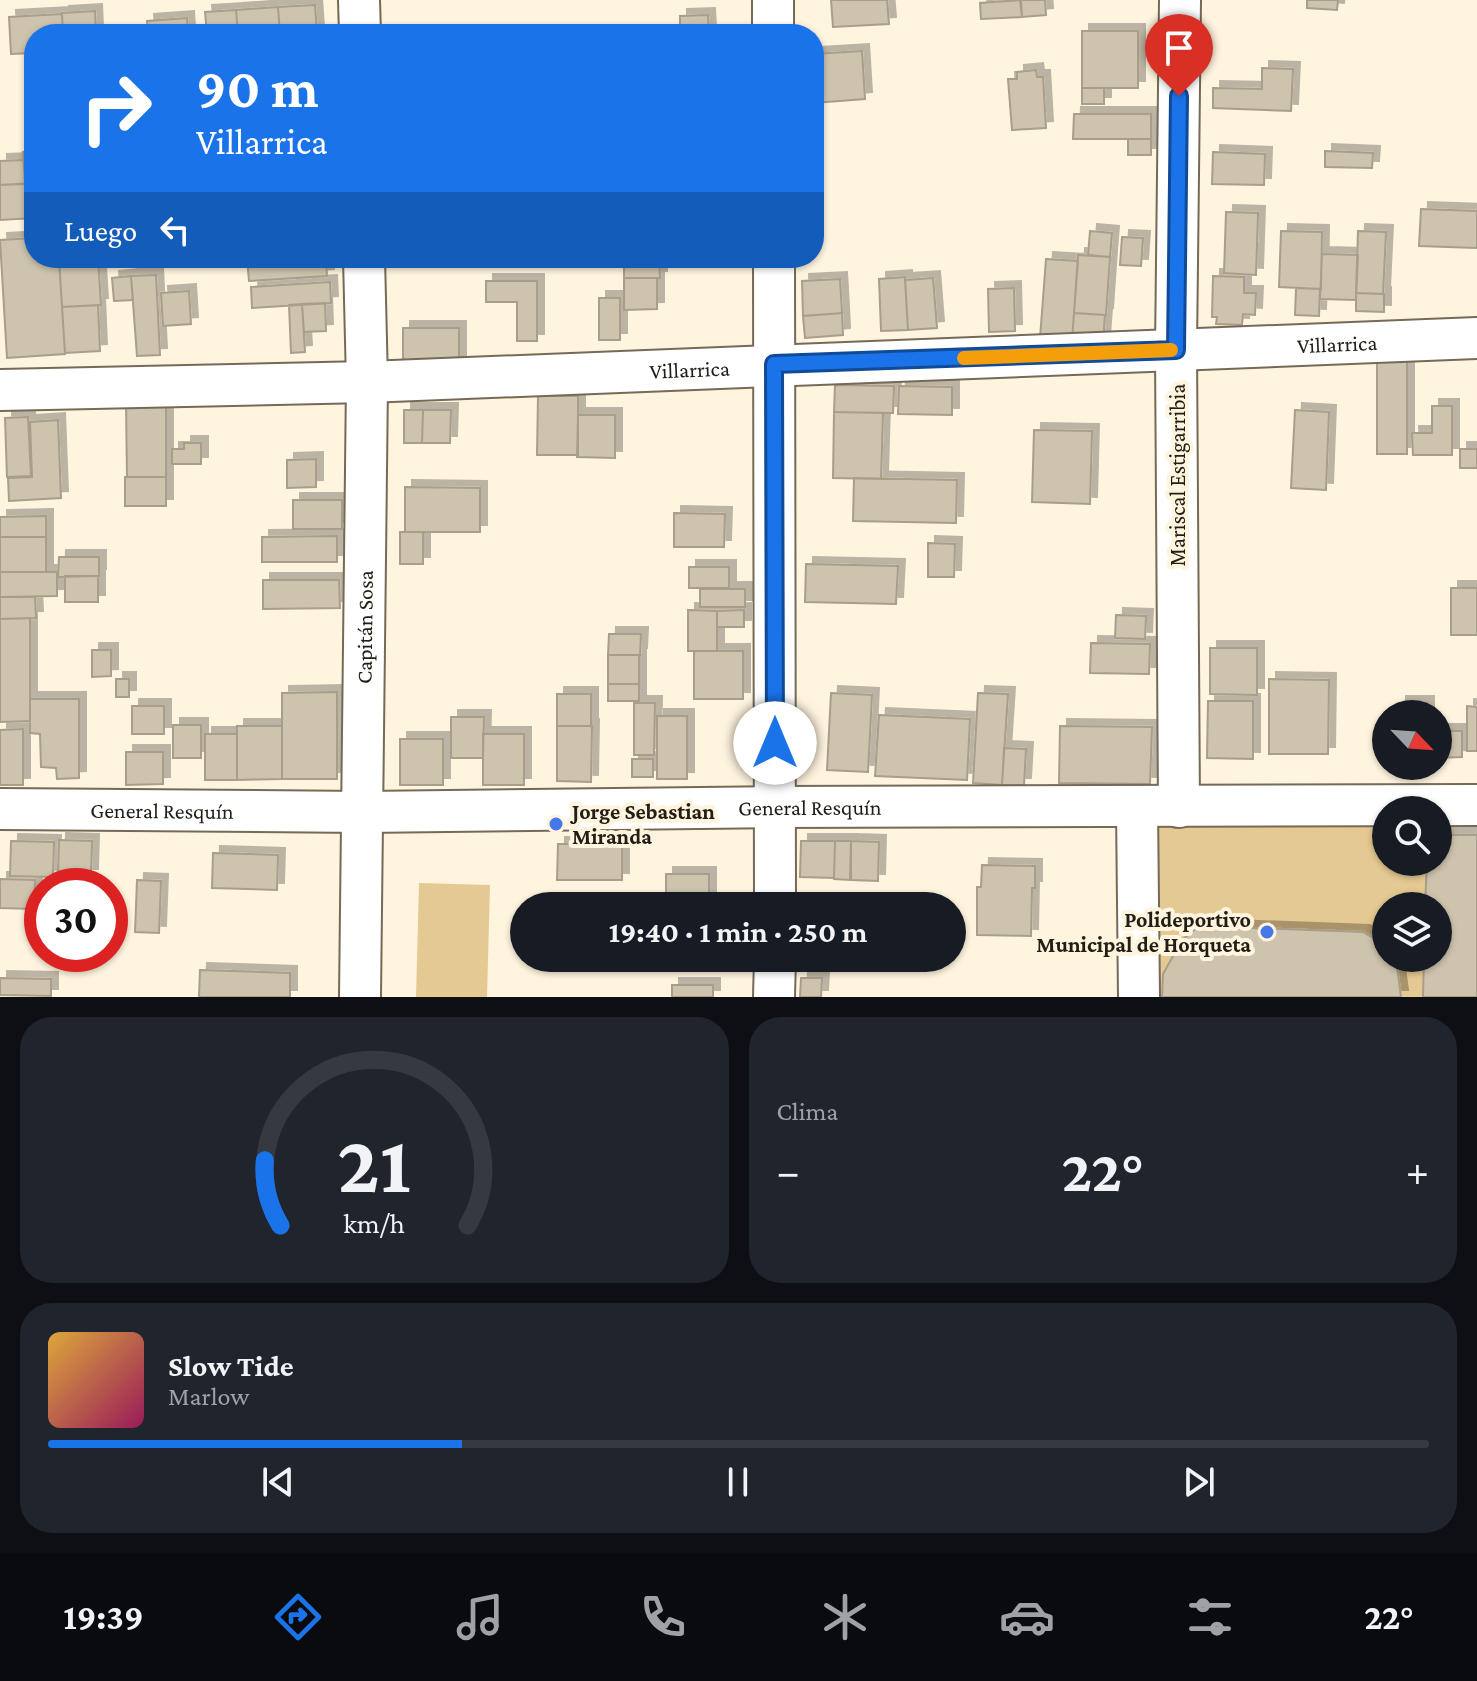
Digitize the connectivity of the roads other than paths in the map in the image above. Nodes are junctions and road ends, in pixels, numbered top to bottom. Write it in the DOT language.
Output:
graph roads {
  1 [pos="359,0"];
  2 [pos="773,0"];
  3 [pos="1180,0"];
  4 [pos="360,24"];
  5 [pos="773,24"];
  6 [pos="364,268"];
  7 [pos="774,268"];
  8 [pos="1477,338"];
  9 [pos="1176,350"];
  10 [pos="774,364"];
  11 [pos="367,382"];
  12 [pos="0,390"];
  13 [pos="1477,805"];
  14 [pos="775,807"];
  15 [pos="1137,807"];
  16 [pos="1179,807"];
  17 [pos="0,809"];
  18 [pos="364,812"];
  19 [pos="775,892"];
  20 [pos="775,972"];
  21 [pos="360,997"];
  22 [pos="774,997"];
  23 [pos="1139,997"];
  1 -- 4 [label="street"];
  2 -- 5 [label="street"];
  3 -- 9 [label="street, Mariscal Estigarribia"];
  6 -- 11 [label="street, Capitán Sosa"];
  7 -- 10 [label="street"];
  8 -- 9 [label="street, Villarrica"];
  9 -- 10 [label="street, Villarrica"];
  9 -- 16 [label="street, Mariscal Estigarribia"];
  10 -- 11 [label="street, Villarrica"];
  10 -- 14 [label="street"];
  11 -- 12 [label="street, Villarrica"];
  11 -- 18 [label="street, Capitán Sosa"];
  13 -- 16 [label="street, General Resquín"];
  14 -- 15 [label="street, General Resquín"];
  14 -- 18 [label="street, General Resquín"];
  14 -- 19 [label="street"];
  15 -- 16 [label="street, General Resquín"];
  15 -- 23 [label="street"];
  17 -- 18 [label="street, General Resquín"];
  18 -- 21 [label="street, Capitán Sosa"];
  20 -- 22 [label="street"];
}
